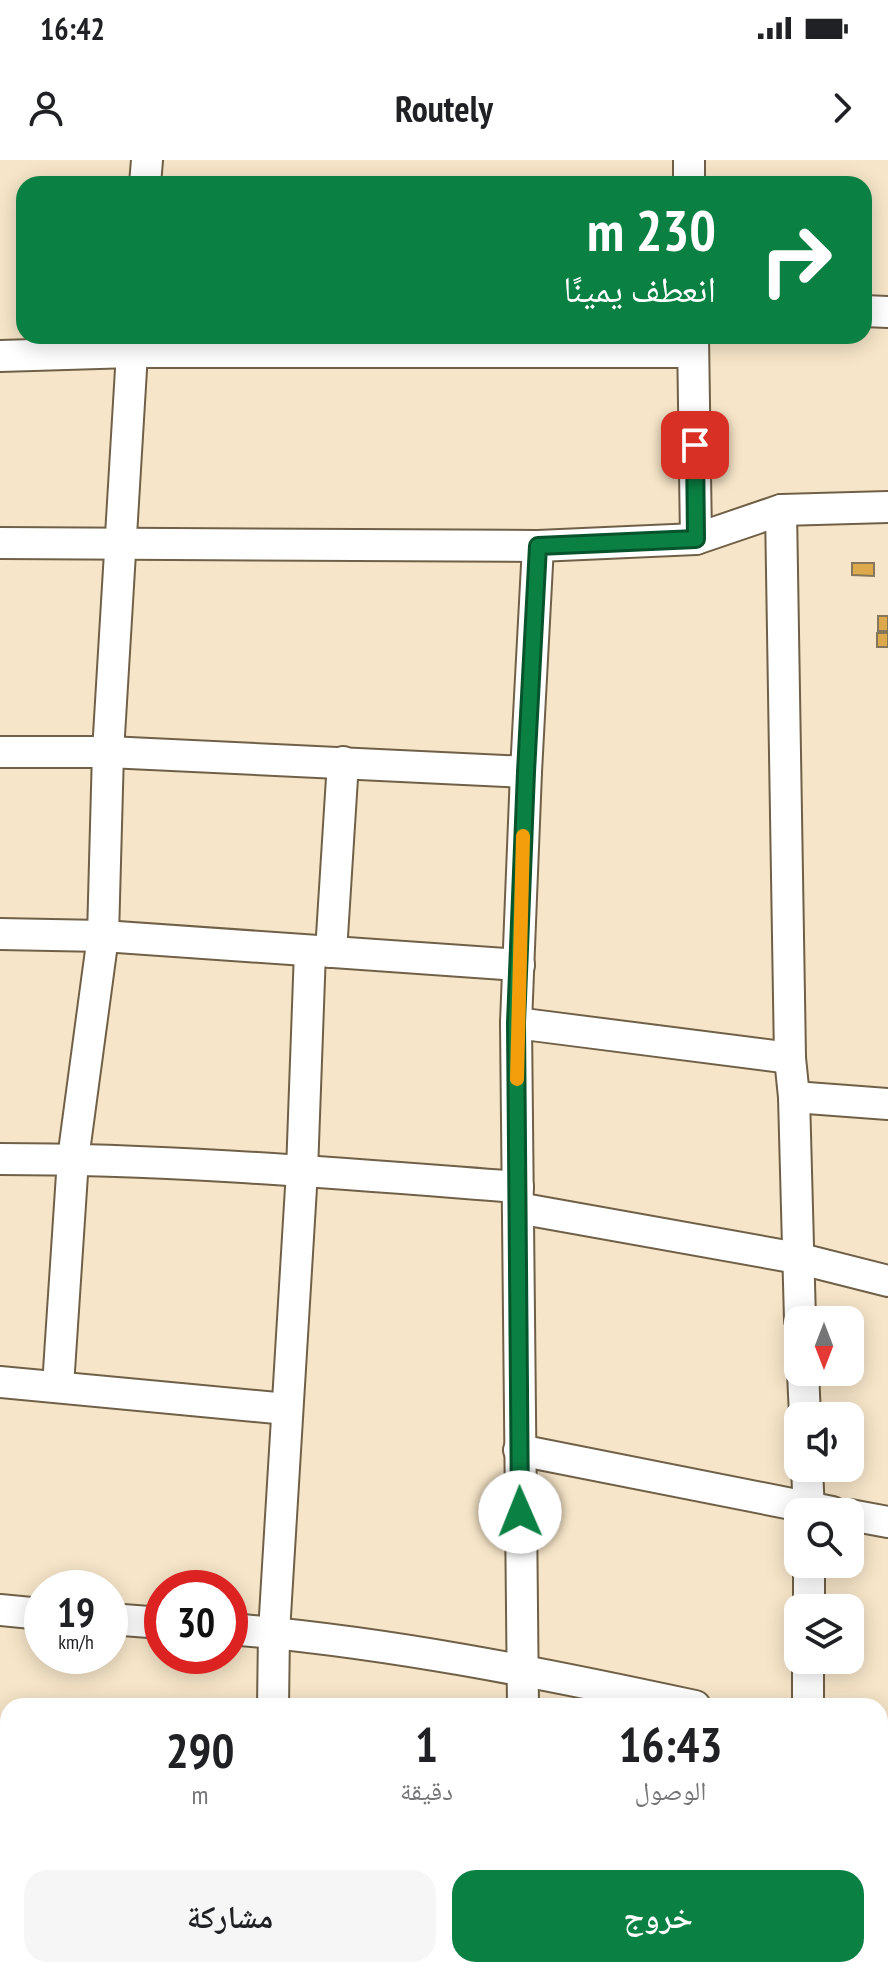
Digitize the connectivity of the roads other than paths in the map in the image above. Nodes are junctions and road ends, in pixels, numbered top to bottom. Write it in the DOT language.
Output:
graph roads {
  1 [pos="133,344"];
  2 [pos="693,344"];
  3 [pos="0,356"];
  4 [pos="888,507"];
  5 [pos="781,510"];
  6 [pos="696,539"];
  7 [pos="0,543"];
  8 [pos="120,545"];
  9 [pos="538,546"];
  10 [pos="0,752"];
  11 [pos="108,752"];
  12 [pos="343,762"];
  13 [pos="526,772"];
  14 [pos="0,934"];
  15 [pos="103,936"];
  16 [pos="321,952"];
  17 [pos="519,965"];
  18 [pos="516,1023"];
  19 [pos="790,1058"];
  20 [pos="794,1097"];
  21 [pos="888,1104"];
  22 [pos="0,1159"];
  23 [pos="73,1159"];
  24 [pos="302,1171"];
  25 [pos="518,1197"];
  26 [pos="797,1258"];
  27 [pos="888,1281"];
  28 [pos="799,1306"];
  29 [pos="0,1382"];
  30 [pos="58,1386"];
  31 [pos="287,1409"];
  32 [pos="519,1450"];
  33 [pos="784,1504"];
  34 [pos="864,1518"];
  35 [pos="888,1522"];
  36 [pos="0,1610"];
  37 [pos="24,1612"];
  38 [pos="248,1630"];
  39 [pos="274,1632"];
  40 [pos="524,1669"];
  41 [pos="808,1674"];
  42 [pos="273,1698"];
  43 [pos="523,1698"];
  44 [pos="658,1698"];
  45 [pos="808,1698"];
  1 -- 2 [label="street"];
  1 -- 3 [label="street"];
  1 -- 8 [label="street"];
  2 -- 6 [label="street"];
  4 -- 5 [label="street"];
  5 -- 6 [label="street"];
  5 -- 19 [label="street"];
  6 -- 9 [label="street"];
  7 -- 8 [label="street"];
  8 -- 9 [label="street"];
  8 -- 11 [label="street"];
  9 -- 13 [label="street"];
  10 -- 11 [label="street"];
  11 -- 12 [label="street"];
  11 -- 15 [label="street"];
  12 -- 13 [label="street"];
  12 -- 16 [label="street"];
  13 -- 17 [label="street"];
  14 -- 15 [label="street"];
  15 -- 16 [label="street"];
  15 -- 23 [label="street"];
  16 -- 17 [label="street"];
  16 -- 24 [label="street"];
  17 -- 18 [label="street"];
  18 -- 19 [label="street"];
  18 -- 25 [label="street"];
  19 -- 20 [label="street"];
  20 -- 21 [label="street"];
  20 -- 26 [label="street"];
  22 -- 23 [label="street"];
  23 -- 24 [label="street"];
  23 -- 30 [label="street"];
  24 -- 25 [label="street"];
  24 -- 31 [label="street"];
  25 -- 26 [label="street"];
  25 -- 32 [label="street"];
  26 -- 27 [label="street"];
  26 -- 28 [label="street"];
  29 -- 30 [label="street"];
  30 -- 31 [label="street"];
  31 -- 39 [label="street"];
  32 -- 33 [label="street"];
  32 -- 40 [label="street"];
  34 -- 35 [label="street"];
  36 -- 37 [label="street"];
  38 -- 39 [label="street"];
  39 -- 40 [label="street"];
  39 -- 42 [label="street"];
  40 -- 43 [label="street"];
  40 -- 44 [label="street"];
  41 -- 45 [label="street"];
}
